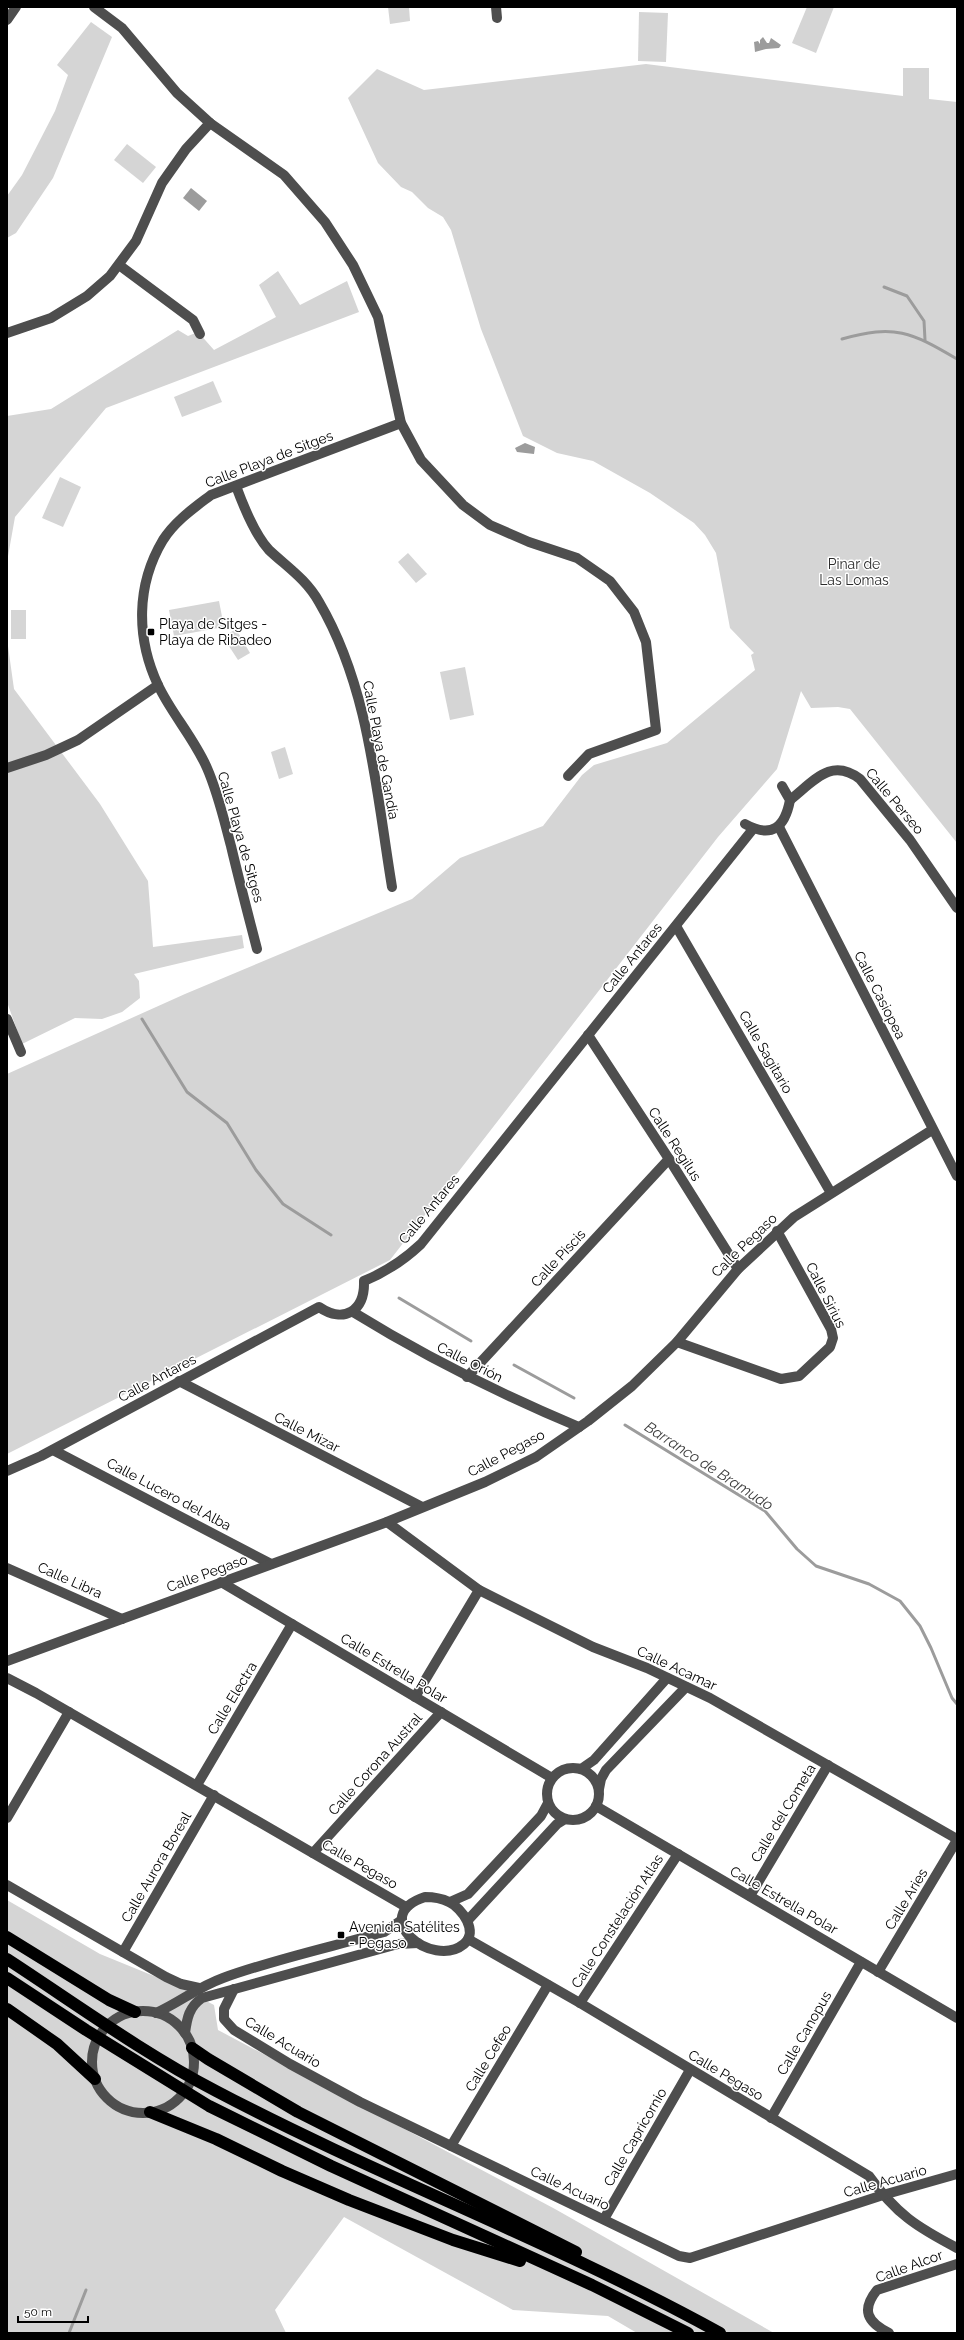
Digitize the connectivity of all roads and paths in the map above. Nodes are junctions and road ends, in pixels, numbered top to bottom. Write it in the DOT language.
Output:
graph roads {
  1 [pos="16,7"];
  2 [pos="94,7"];
  3 [pos="496,7"];
  4 [pos="497,18"];
  5 [pos="7,20"];
  6 [pos="210,123"];
  7 [pos="119,265"];
  8 [pos="7,333"];
  9 [pos="200,334"];
  10 [pos="401,423"];
  11 [pos="236,486"];
  12 [pos="158,685"];
  13 [pos="7,768"];
  14 [pos="568,776"];
  15 [pos="782,786"];
  16 [pos="790,800"];
  17 [pos="779,827"];
  18 [pos="392,887"];
  19 [pos="957,908"];
  20 [pos="676,926"];
  21 [pos="257,949"];
  22 [pos="7,1019"];
  23 [pos="588,1035"];
  24 [pos="21,1052"];
  25 [pos="932,1130"];
  26 [pos="669,1159"];
  27 [pos="957,1176"];
  28 [pos="831,1193"];
  29 [pos="777,1231"];
  30 [pos="738,1269"];
  31 [pos="354,1312"];
  32 [pos="677,1342"];
  33 [pos="467,1377"];
  34 [pos="180,1381"];
  35 [pos="579,1428"];
  36 [pos="53,1450"];
  37 [pos="7,1471"];
  38 [pos="422,1507"];
  39 [pos="387,1522"];
  40 [pos="271,1564"];
  41 [pos="7,1568"];
  42 [pos="221,1582"];
  43 [pos="479,1590"];
  44 [pos="122,1619"];
  45 [pos="292,1624"];
  46 [pos="7,1661"];
  47 [pos="7,1678"];
  48 [pos="667,1678"];
  49 [pos="686,1687"];
  50 [pos="415,1697"];
  51 [pos="69,1712"];
  52 [pos="441,1712"];
  53 [pos="828,1765"];
  54 [pos="581,1769"];
  55 [pos="552,1778"];
  56 [pos="197,1786"];
  57 [pos="599,1789"];
  58 [pos="214,1795"];
  59 [pos="548,1803"];
  60 [pos="596,1806"];
  61 [pos="7,1818"];
  62 [pos="565,1819"];
  63 [pos="957,1840"];
  64 [pos="313,1853"];
  65 [pos="678,1854"];
  66 [pos="7,1886"];
  67 [pos="750,1896"];
  68 [pos="450,1902"];
  69 [pos="406,1907"];
  70 [pos="402,1920"];
  71 [pos="468,1920"];
  72 [pos="7,1937"];
  73 [pos="468,1939"];
  74 [pos="418,1943"];
  75 [pos="123,1952"];
  76 [pos="7,1959"];
  77 [pos="861,1962"];
  78 [pos="878,1972"];
  79 [pos="7,1978"];
  80 [pos="548,1985"];
  81 [pos="199,1988"];
  82 [pos="234,1989"];
  83 [pos="580,2003"];
  84 [pos="7,2009"];
  85 [pos="135,2012"];
  86 [pos="156,2013"];
  87 [pos="957,2018"];
  88 [pos="185,2033"];
  89 [pos="192,2048"];
  90 [pos="690,2070"];
  91 [pos="95,2079"];
  92 [pos="150,2112"];
  93 [pos="771,2118"];
  94 [pos="451,2146"];
  95 [pos="957,2174"];
  96 [pos="883,2195"];
  97 [pos="604,2219"];
  98 [pos="957,2248"];
  99 [pos="957,2264"];
  100 [pos="686,2332"];
  101 [pos="720,2333"];
  102 [pos="729,2333"];
  103 [pos="889,2333"];
  1 -- 5 [label="street"];
  2 -- 6 [label="street"];
  3 -- 4 [label="street"];
  6 -- 7 [label="street"];
  6 -- 10 [label="street"];
  7 -- 8 [label="street"];
  7 -- 9 [label="street"];
  10 -- 11 [label="street, Calle Playa de Sitges"];
  10 -- 14 [label="street"];
  11 -- 12 [label="street, Calle Playa de Sitges"];
  11 -- 18 [label="street, Calle Playa de Gandía"];
  12 -- 13 [label="street"];
  12 -- 21 [label="street, Calle Playa de Sitges"];
  15 -- 16 [label="street"];
  16 -- 17 [label="street"];
  16 -- 19 [label="street, Calle Perseo"];
  17 -- 20 [label="street, Calle Antares"];
  17 -- 25 [label="street, Calle Casiopea"];
  20 -- 23 [label="street, Calle Antares"];
  20 -- 28 [label="street, Calle Sagitario"];
  22 -- 24 [label="street"];
  23 -- 26 [label="street, Calle Regilus"];
  23 -- 31 [label="street, Calle Antares"];
  25 -- 27 [label="street, Calle Casiopea"];
  25 -- 28 [label="street, Calle Pegaso"];
  26 -- 30 [label="street, Calle Regilus"];
  26 -- 33 [label="street, Calle Piscis"];
  28 -- 29 [label="street, Calle Pegaso"];
  29 -- 30 [label="street, Calle Pegaso"];
  29 -- 32 [label="street, Calle Sirius"];
  30 -- 32 [label="street, Calle Pegaso"];
  31 -- 33 [label="street, Calle Orión"];
  31 -- 34 [label="street, Calle Antares"];
  32 -- 35 [label="street, Calle Pegaso"];
  33 -- 35 [label="street, Calle Orión"];
  34 -- 36 [label="street, Calle Antares"];
  34 -- 38 [label="street, Calle Mizar"];
  35 -- 38 [label="street, Calle Pegaso"];
  36 -- 37 [label="street, Calle Antares"];
  36 -- 40 [label="street, Calle Lucero del Alba"];
  38 -- 39 [label="street, Calle Pegaso"];
  39 -- 40 [label="street, Calle Pegaso"];
  39 -- 43 [label="street, Calle Acamar"];
  40 -- 42 [label="street, Calle Pegaso"];
  41 -- 44 [label="street, Calle Libra"];
  42 -- 44 [label="street, Calle Pegaso"];
  42 -- 45 [label="street, Calle Estrella Polar"];
  43 -- 48 [label="street, Calle Acamar"];
  43 -- 50 [label="street"];
  44 -- 46 [label="street, Calle Pegaso"];
  45 -- 50 [label="street, Calle Estrella Polar"];
  45 -- 56 [label="street, Calle Electra"];
  47 -- 51 [label="street, Calle Pegaso"];
  48 -- 49 [label="street, Calle Acamar"];
  48 -- 54 [label="street"];
  49 -- 53 [label="street, Calle Acamar"];
  49 -- 57 [label="street"];
  50 -- 52 [label="street, Calle Estrella Polar"];
  51 -- 56 [label="street, Calle Pegaso"];
  51 -- 61 [label="street"];
  52 -- 55 [label="street, Calle Estrella Polar"];
  52 -- 64 [label="street, Calle Corona Austral"];
  53 -- 63 [label="street, Calle Acamar"];
  53 -- 67 [label="street, Calle del Cometa"];
  54 -- 55 [label="street"];
  54 -- 57 [label="street"];
  55 -- 59 [label="street"];
  56 -- 58 [label="street, Calle Pegaso"];
  57 -- 60 [label="street"];
  58 -- 64 [label="street, Calle Pegaso"];
  58 -- 75 [label="street, Calle Aurora Boreal"];
  59 -- 62 [label="street"];
  59 -- 68 [label="street"];
  60 -- 62 [label="street"];
  60 -- 65 [label="street, Calle Estrella Polar"];
  62 -- 71 [label="street"];
  63 -- 78 [label="street, Calle Aries"];
  64 -- 69 [label="street, Calle Pegaso"];
  65 -- 67 [label="street, Calle Estrella Polar"];
  65 -- 83 [label="street, Calle Constelación Atlas"];
  66 -- 75 [label="street"];
  67 -- 77 [label="street, Calle Estrella Polar"];
  68 -- 69 [label="street"];
  68 -- 71 [label="street"];
  69 -- 70 [label="street"];
  70 -- 74 [label="street"];
  70 -- 81 [label="street"];
  71 -- 73 [label="street"];
  72 -- 85 [label="highway"];
  73 -- 74 [label="street"];
  73 -- 80 [label="street, Calle Pegaso"];
  74 -- 82 [label="street"];
  75 -- 81 [label="street"];
  76 -- 101 [label="highway"];
  77 -- 78 [label="street, Calle Estrella Polar"];
  77 -- 93 [label="street, Calle Canopus"];
  78 -- 87 [label="street, Calle Estrella Polar"];
  79 -- 100 [label="highway"];
  80 -- 83 [label="street, Calle Pegaso"];
  80 -- 94 [label="street, Calle Cefeo"];
  81 -- 86 [label="street"];
  82 -- 88 [label="street"];
  82 -- 94 [label="street, Calle Acuario"];
  83 -- 90 [label="street, Calle Pegaso"];
  84 -- 91 [label="highway"];
  85 -- 86 [label="street"];
  85 -- 91 [label="street"];
  86 -- 88 [label="street"];
  88 -- 89 [label="street"];
  89 -- 92 [label="street"];
  89 -- 102 [label="highway"];
  90 -- 93 [label="street, Calle Pegaso"];
  90 -- 97 [label="street, Calle Capricornio"];
  91 -- 92 [label="street"];
  92 -- 100 [label="highway"];
  93 -- 96 [label="street, Calle Pegaso"];
  94 -- 97 [label="street, Calle Acuario"];
  95 -- 96 [label="street, Calle Acuario"];
  96 -- 97 [label="street, Calle Acuario"];
  96 -- 98 [label="street, Calle Pegaso"];
  99 -- 103 [label="street, Calle Alcor"];
}
